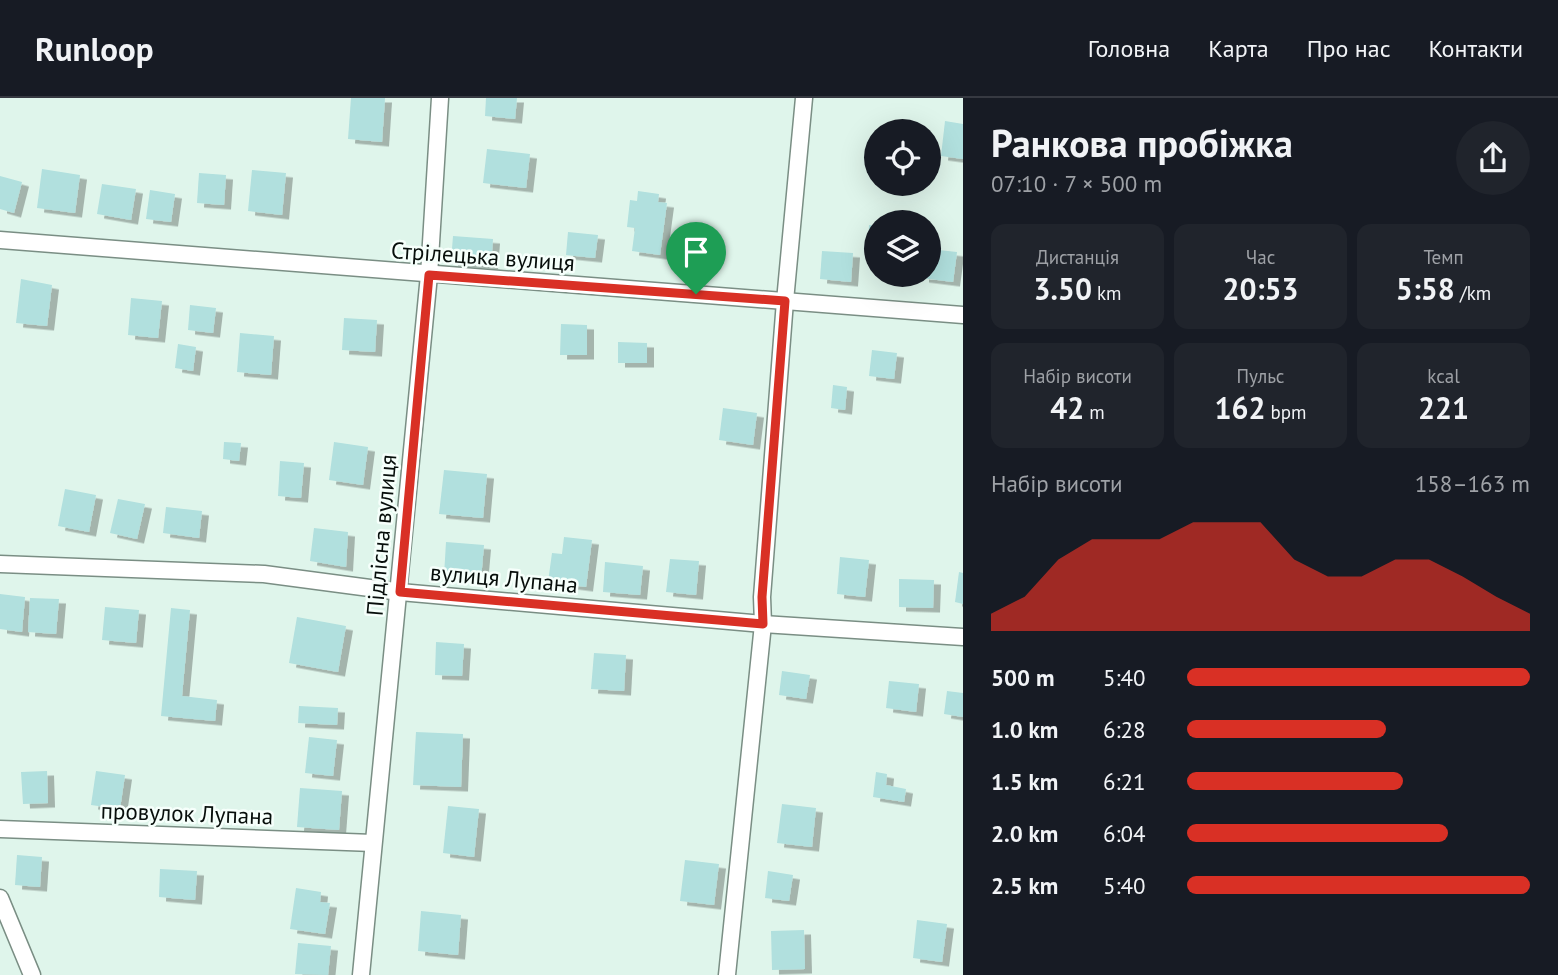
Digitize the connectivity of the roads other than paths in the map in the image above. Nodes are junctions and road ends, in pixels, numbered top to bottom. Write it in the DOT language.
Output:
graph roads {
  1 [pos="440,98"];
  2 [pos="804,98"];
  3 [pos="0,240"];
  4 [pos="429,275"];
  5 [pos="785,301"];
  6 [pos="963,315"];
  7 [pos="0,564"];
  8 [pos="400,592"];
  9 [pos="763,624"];
  10 [pos="963,637"];
  11 [pos="0,829"];
  12 [pos="373,843"];
  13 [pos="0,898"];
  14 [pos="32,975"];
  15 [pos="361,975"];
  16 [pos="727,975"];
  1 -- 4 [label="street, Підлісна вулиця"];
  2 -- 5 [label="street"];
  3 -- 4 [label="street, Стрілецька вулиця"];
  4 -- 5 [label="street, Стрілецька вулиця"];
  4 -- 8 [label="street, Підлісна вулиця"];
  5 -- 6 [label="street, Стрілецька вулиця"];
  5 -- 9 [label="street"];
  7 -- 8 [label="street, вулиця Лупана"];
  8 -- 9 [label="street, вулиця Лупана"];
  8 -- 12 [label="street, Підлісна вулиця"];
  9 -- 10 [label="street, вулиця Лупана"];
  9 -- 16 [label="street"];
  11 -- 12 [label="street, провулок Лупана"];
  12 -- 15 [label="street, Підлісна вулиця"];
  13 -- 14 [label="street"];
}
